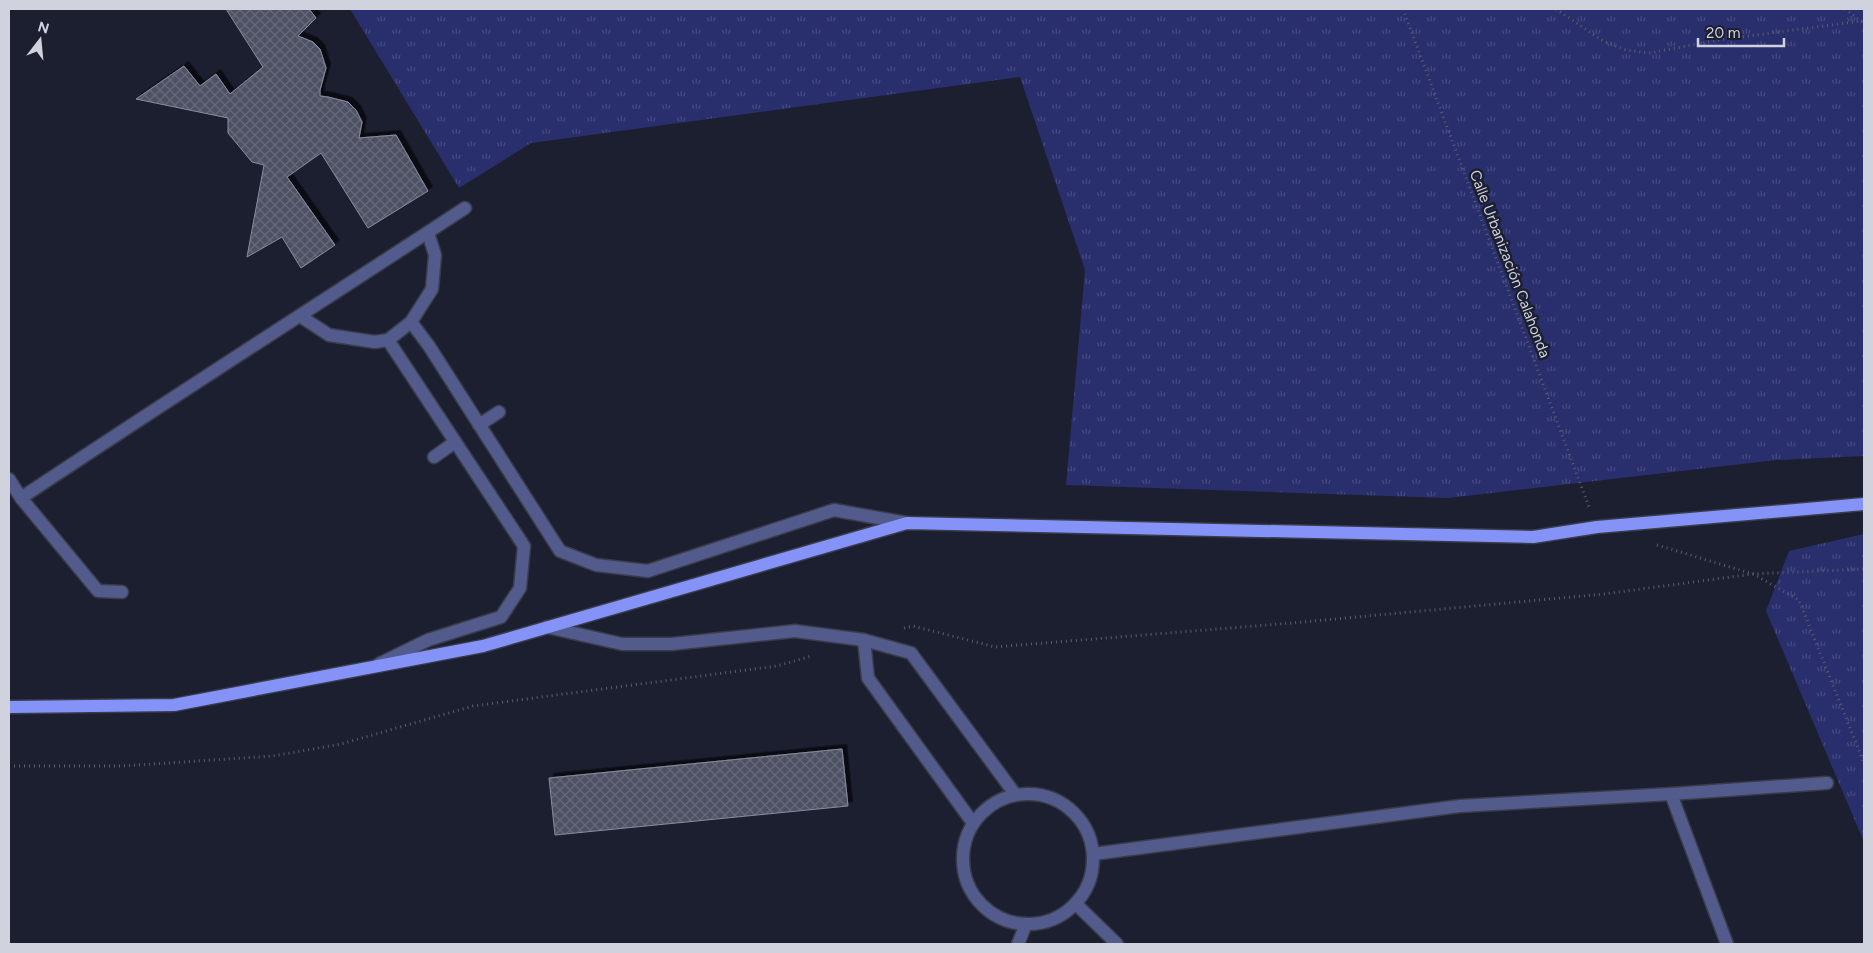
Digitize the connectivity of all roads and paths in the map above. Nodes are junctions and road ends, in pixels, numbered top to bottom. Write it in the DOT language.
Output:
graph roads {
  1 [pos="1403,9"];
  2 [pos="1556,9"];
  3 [pos="1845,9"];
  4 [pos="1863,21"];
  5 [pos="1864,25"];
  6 [pos="465,208"];
  7 [pos="428,232"];
  8 [pos="300,316"];
  9 [pos="411,322"];
  10 [pos="388,340"];
  11 [pos="499,412"];
  12 [pos="479,425"];
  13 [pos="455,442"];
  14 [pos="434,457"];
  15 [pos="9,480"];
  16 [pos="21,498"];
  17 [pos="1864,504"];
  18 [pos="907,523"];
  19 [pos="1597,527"];
  20 [pos="1652,543"];
  21 [pos="1864,569"];
  22 [pos="1754,574"];
  23 [pos="122,592"];
  24 [pos="547,627"];
  25 [pos="864,640"];
  26 [pos="821,654"];
  27 [pos="372,667"];
  28 [pos="9,707"];
  29 [pos="1864,763"];
  30 [pos="9,766"];
  31 [pos="1827,783"];
  32 [pos="1015,794"];
  33 [pos="1671,794"];
  34 [pos="973,823"];
  35 [pos="1093,854"];
  36 [pos="1076,904"];
  37 [pos="1026,924"];
  38 [pos="1018,944"];
  39 [pos="1117,944"];
  40 [pos="1727,944"];
  1 -- 19 [label="path, Calle Urbanización Calahonda"];
  2 -- 4 [label="path"];
  3 -- 4 [label="path"];
  4 -- 5 [label="path"];
  6 -- 7 [label="street"];
  7 -- 8 [label="street"];
  7 -- 9 [label="street"];
  8 -- 10 [label="street"];
  8 -- 16 [label="street"];
  9 -- 10 [label="street"];
  9 -- 12 [label="street"];
  10 -- 13 [label="street"];
  11 -- 12 [label="street"];
  12 -- 18 [label="street"];
  13 -- 14 [label="street"];
  13 -- 27 [label="street"];
  15 -- 16 [label="street"];
  16 -- 23 [label="street"];
  17 -- 19 [label="main road"];
  18 -- 19 [label="main road"];
  18 -- 24 [label="main road"];
  20 -- 22 [label="path"];
  21 -- 22 [label="path"];
  22 -- 25 [label="path"];
  22 -- 29 [label="path"];
  24 -- 25 [label="street"];
  24 -- 27 [label="main road"];
  25 -- 32 [label="street"];
  25 -- 34 [label="street"];
  26 -- 30 [label="path"];
  27 -- 28 [label="main road"];
  31 -- 33 [label="street"];
  32 -- 34 [label="street"];
  32 -- 35 [label="street"];
  33 -- 35 [label="street"];
  33 -- 40 [label="street"];
  34 -- 37 [label="street"];
  35 -- 36 [label="street"];
  36 -- 37 [label="street"];
  36 -- 39 [label="street"];
  37 -- 38 [label="street"];
}
